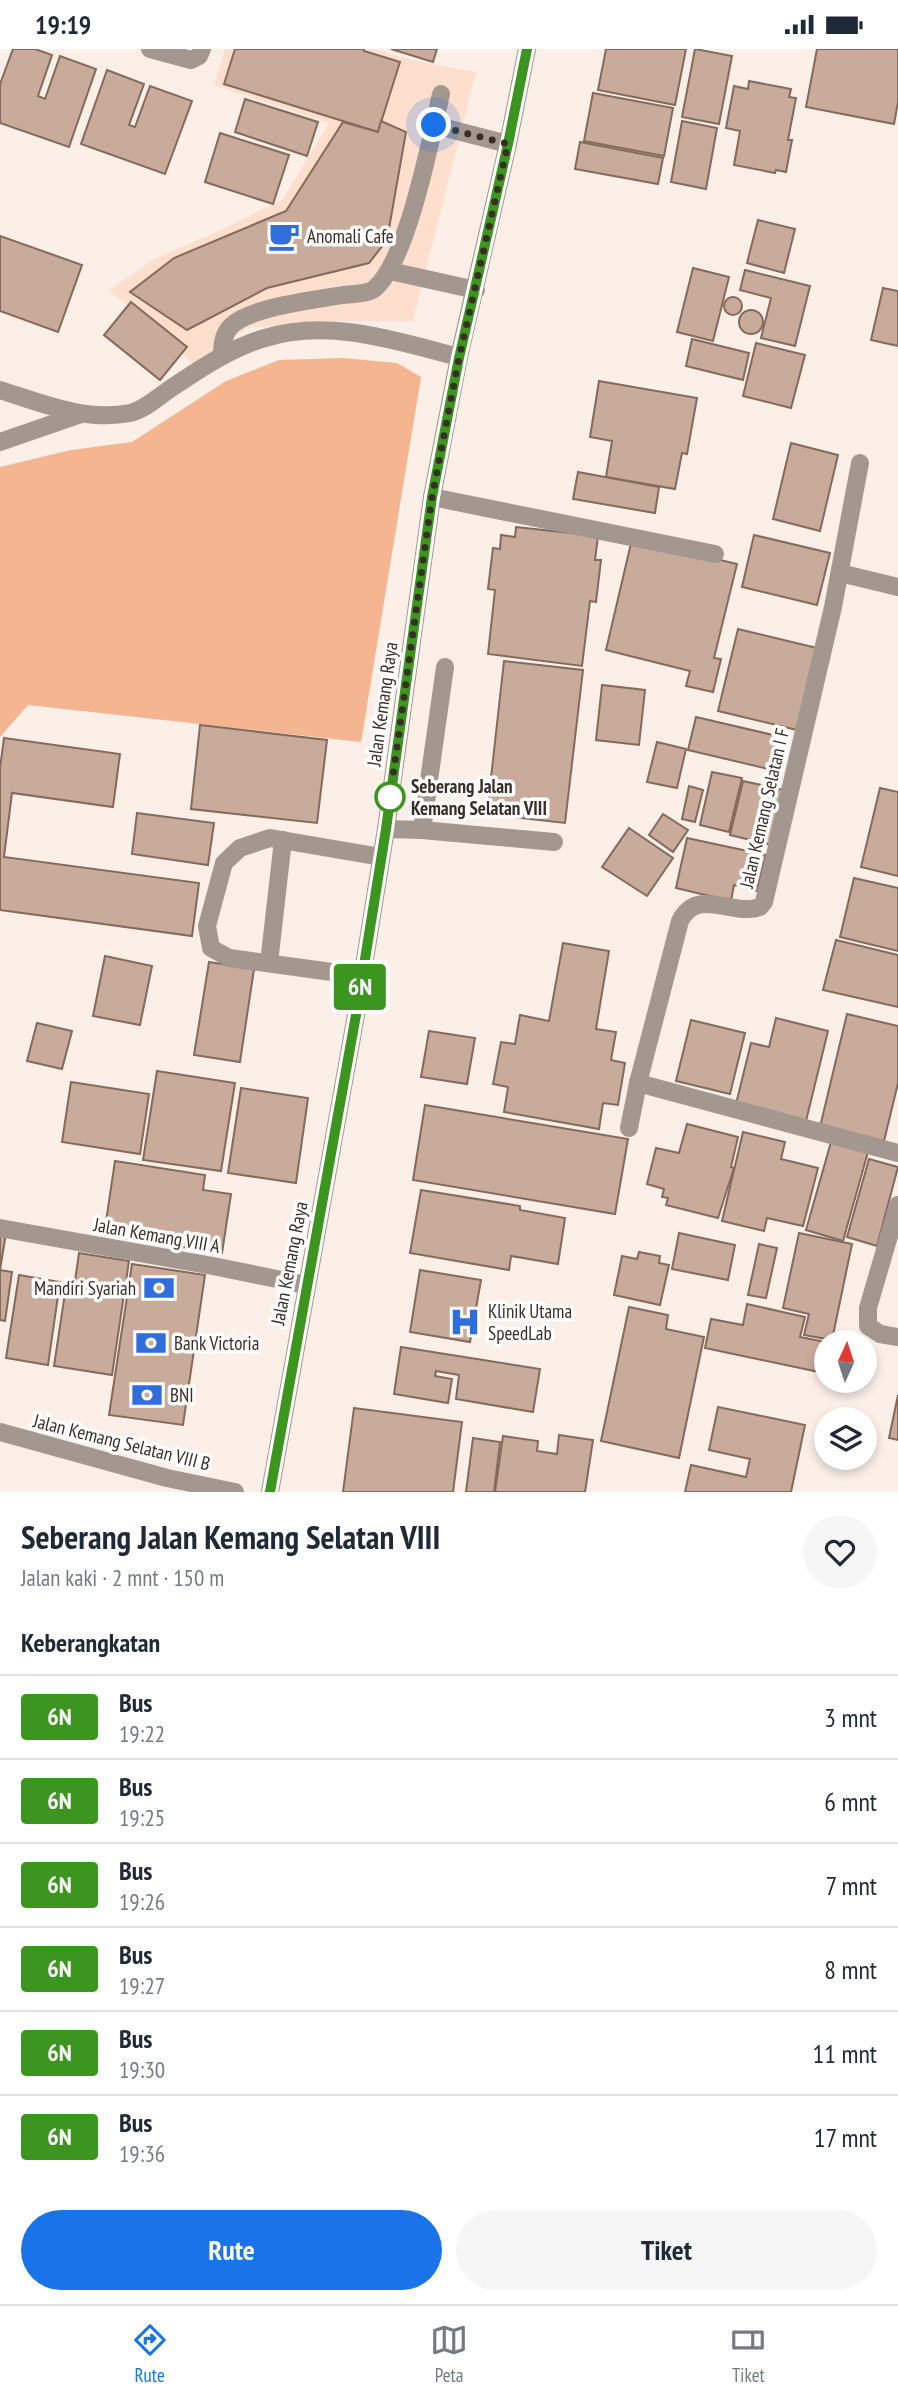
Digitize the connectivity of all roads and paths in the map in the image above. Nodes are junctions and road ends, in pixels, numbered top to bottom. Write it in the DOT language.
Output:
graph roads {
  1 [pos="150,49"];
  2 [pos="202,49"];
  3 [pos="527,49"];
  4 [pos="441,94"];
  5 [pos="434,125"];
  6 [pos="508,144"];
  7 [pos="390,271"];
  8 [pos="476,290"];
  9 [pos="222,356"];
  10 [pos="459,358"];
  11 [pos="0,390"];
  12 [pos="81,414"];
  13 [pos="0,442"];
  14 [pos="860,463"];
  15 [pos="432,497"];
  16 [pos="715,554"];
  17 [pos="840,573"];
  18 [pos="898,587"];
  19 [pos="444,667"];
  20 [pos="386,829"];
  21 [pos="422,830"];
  22 [pos="283,840"];
  23 [pos="554,842"];
  24 [pos="381,857"];
  25 [pos="269,963"];
  26 [pos="361,976"];
  27 [pos="638,1083"];
  28 [pos="629,1128"];
  29 [pos="898,1153"];
  30 [pos="898,1205"];
  31 [pos="0,1228"];
  32 [pos="306,1285"];
  33 [pos="898,1338"];
  34 [pos="0,1432"];
  35 [pos="234,1492"];
  36 [pos="270,1492"];
  1 -- 2 [label="street"];
  3 -- 6 [label="street, Jalan Kemang Raya"];
  4 -- 5 [label="street"];
  5 -- 6 [label="street"];
  5 -- 7 [label="street"];
  6 -- 8 [label="street, Jalan Kemang Raya"];
  7 -- 8 [label="street"];
  7 -- 9 [label="street"];
  8 -- 10 [label="street, Jalan Kemang Raya"];
  9 -- 10 [label="street"];
  9 -- 12 [label="street"];
  10 -- 15 [label="street, Jalan Kemang Raya"];
  11 -- 12 [label="street"];
  12 -- 13 [label="street"];
  14 -- 17 [label="street, Jalan Kemang Selatan I F"];
  15 -- 16 [label="street"];
  15 -- 20 [label="street, Jalan Kemang Raya"];
  17 -- 18 [label="street"];
  17 -- 27 [label="street, Jalan Kemang Selatan I F"];
  19 -- 21 [label="street"];
  20 -- 21 [label="street"];
  20 -- 24 [label="street, Jalan Kemang Raya"];
  21 -- 23 [label="street"];
  22 -- 24 [label="street"];
  22 -- 25 [label="street"];
  22 -- 25 [label="street"];
  24 -- 26 [label="street, Jalan Kemang Raya"];
  25 -- 26 [label="street"];
  26 -- 32 [label="street, Jalan Kemang Raya"];
  27 -- 28 [label="street, Jalan Kemang Selatan I F"];
  27 -- 29 [label="street"];
  30 -- 33 [label="street"];
  31 -- 32 [label="street, Jalan Kemang VIII A"];
  32 -- 36 [label="street, Jalan Kemang Raya"];
  34 -- 35 [label="street, Jalan Kemang Selatan VIII B"];
}
